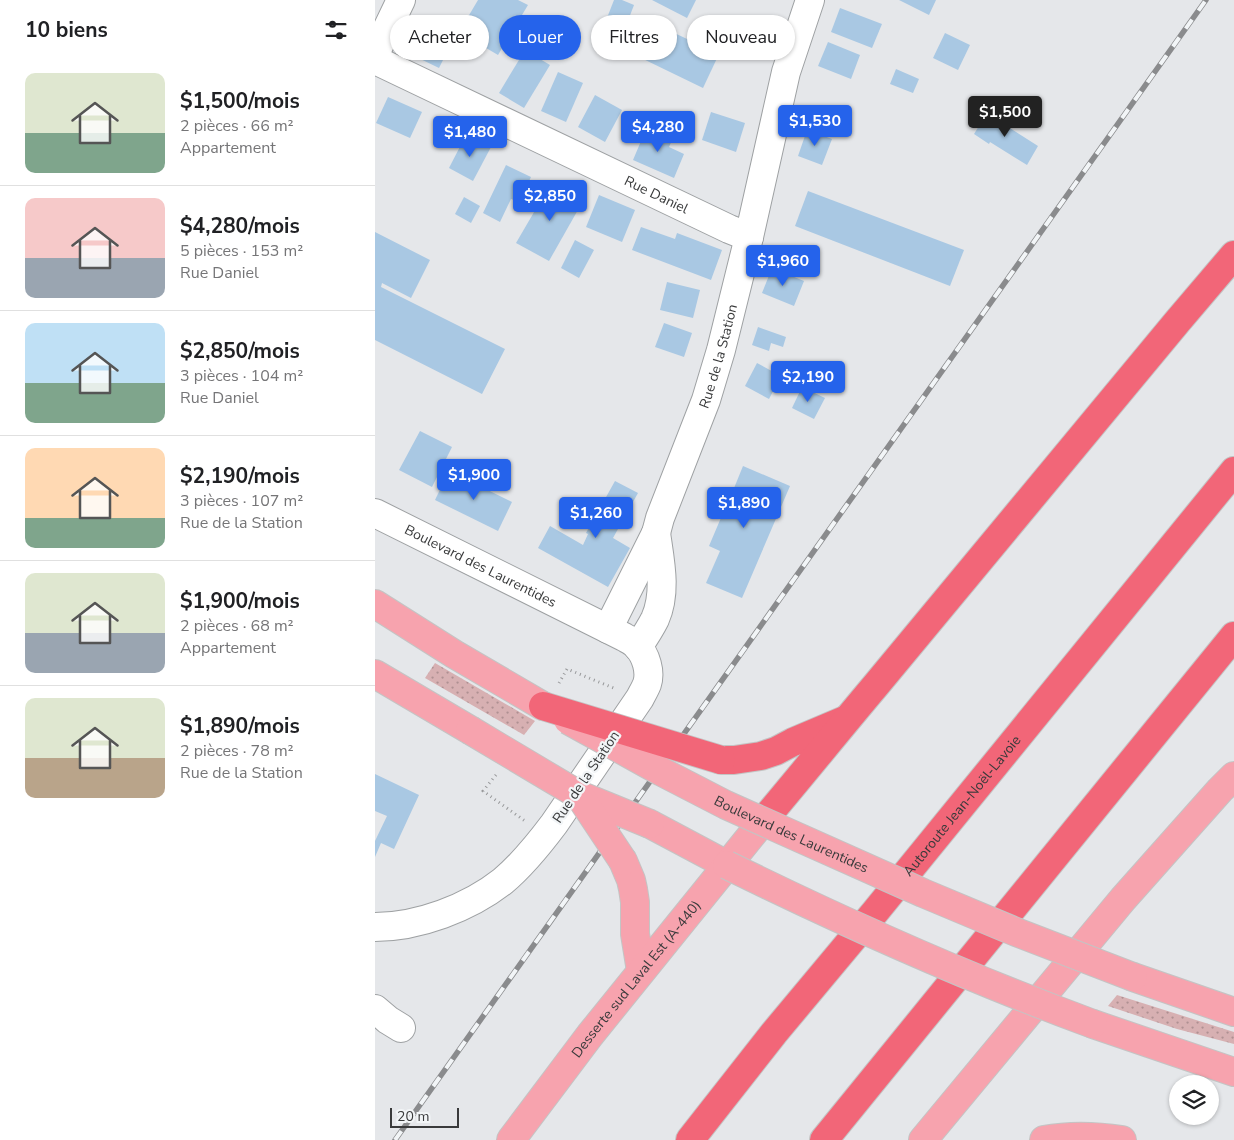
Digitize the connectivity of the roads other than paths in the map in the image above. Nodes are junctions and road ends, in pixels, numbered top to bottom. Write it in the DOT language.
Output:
graph roads {
  1 [pos="401,0"];
  2 [pos="810,0"];
  3 [pos="375,54"];
  4 [pos="375,60"];
  5 [pos="749,237"];
  6 [pos="1234,255"];
  7 [pos="1234,471"];
  8 [pos="375,513"];
  9 [pos="656,533"];
  10 [pos="375,604"];
  11 [pos="608,629"];
  12 [pos="1234,636"];
  13 [pos="638,647"];
  14 [pos="375,674"];
  15 [pos="543,706"];
  16 [pos="847,720"];
  17 [pos="1234,776"];
  18 [pos="579,795"];
  19 [pos="763,821"];
  20 [pos="727,865"];
  21 [pos="375,927"];
  22 [pos="641,972"];
  23 [pos="375,1009"];
  24 [pos="1234,1012"];
  25 [pos="401,1028"];
  26 [pos="1234,1072"];
  27 [pos="511,1140"];
  28 [pos="690,1140"];
  29 [pos="824,1140"];
  30 [pos="923,1140"];
  31 [pos="1044,1140"];
  32 [pos="1122,1140"];
  1 -- 3 [label="street"];
  2 -- 5 [label="street, Rue de la Station"];
  4 -- 5 [label="street, Rue Daniel"];
  5 -- 9 [label="street, Rue de la Station"];
  6 -- 16 [label="highway"];
  7 -- 28 [label="highway, Autoroute Jean-Noël-Lavoie"];
  8 -- 11 [label="street, Boulevard des Laurentides"];
  9 -- 11 [label="street, Rue de la Station"];
  9 -- 13 [label="street, Rue de la Station"];
  10 -- 15 [label="main road, Boulevard des Laurentides"];
  11 -- 13 [label="street, Boulevard des Laurentides"];
  12 -- 29 [label="highway"];
  13 -- 21 [label="street, Rue de la Station"];
  14 -- 18 [label="main road, bridge"];
  15 -- 16 [label="highway, bridge"];
  15 -- 19 [label="main road, Boulevard des Laurentides, bridge"];
  16 -- 19 [label="highway"];
  17 -- 30 [label="main road"];
  18 -- 20 [label="main road, bridge"];
  18 -- 22 [label="main road, bridge"];
  19 -- 20 [label="main road, Desserte sud Laval Est (A-440)"];
  19 -- 24 [label="main road, Boulevard des Laurentides, bridge"];
  20 -- 22 [label="main road, Desserte sud Laval Est (A-440)"];
  20 -- 26 [label="main road, bridge"];
  22 -- 27 [label="main road, Desserte sud Laval Est (A-440)"];
  23 -- 25 [label="street"];
  31 -- 32 [label="main road"];
}
